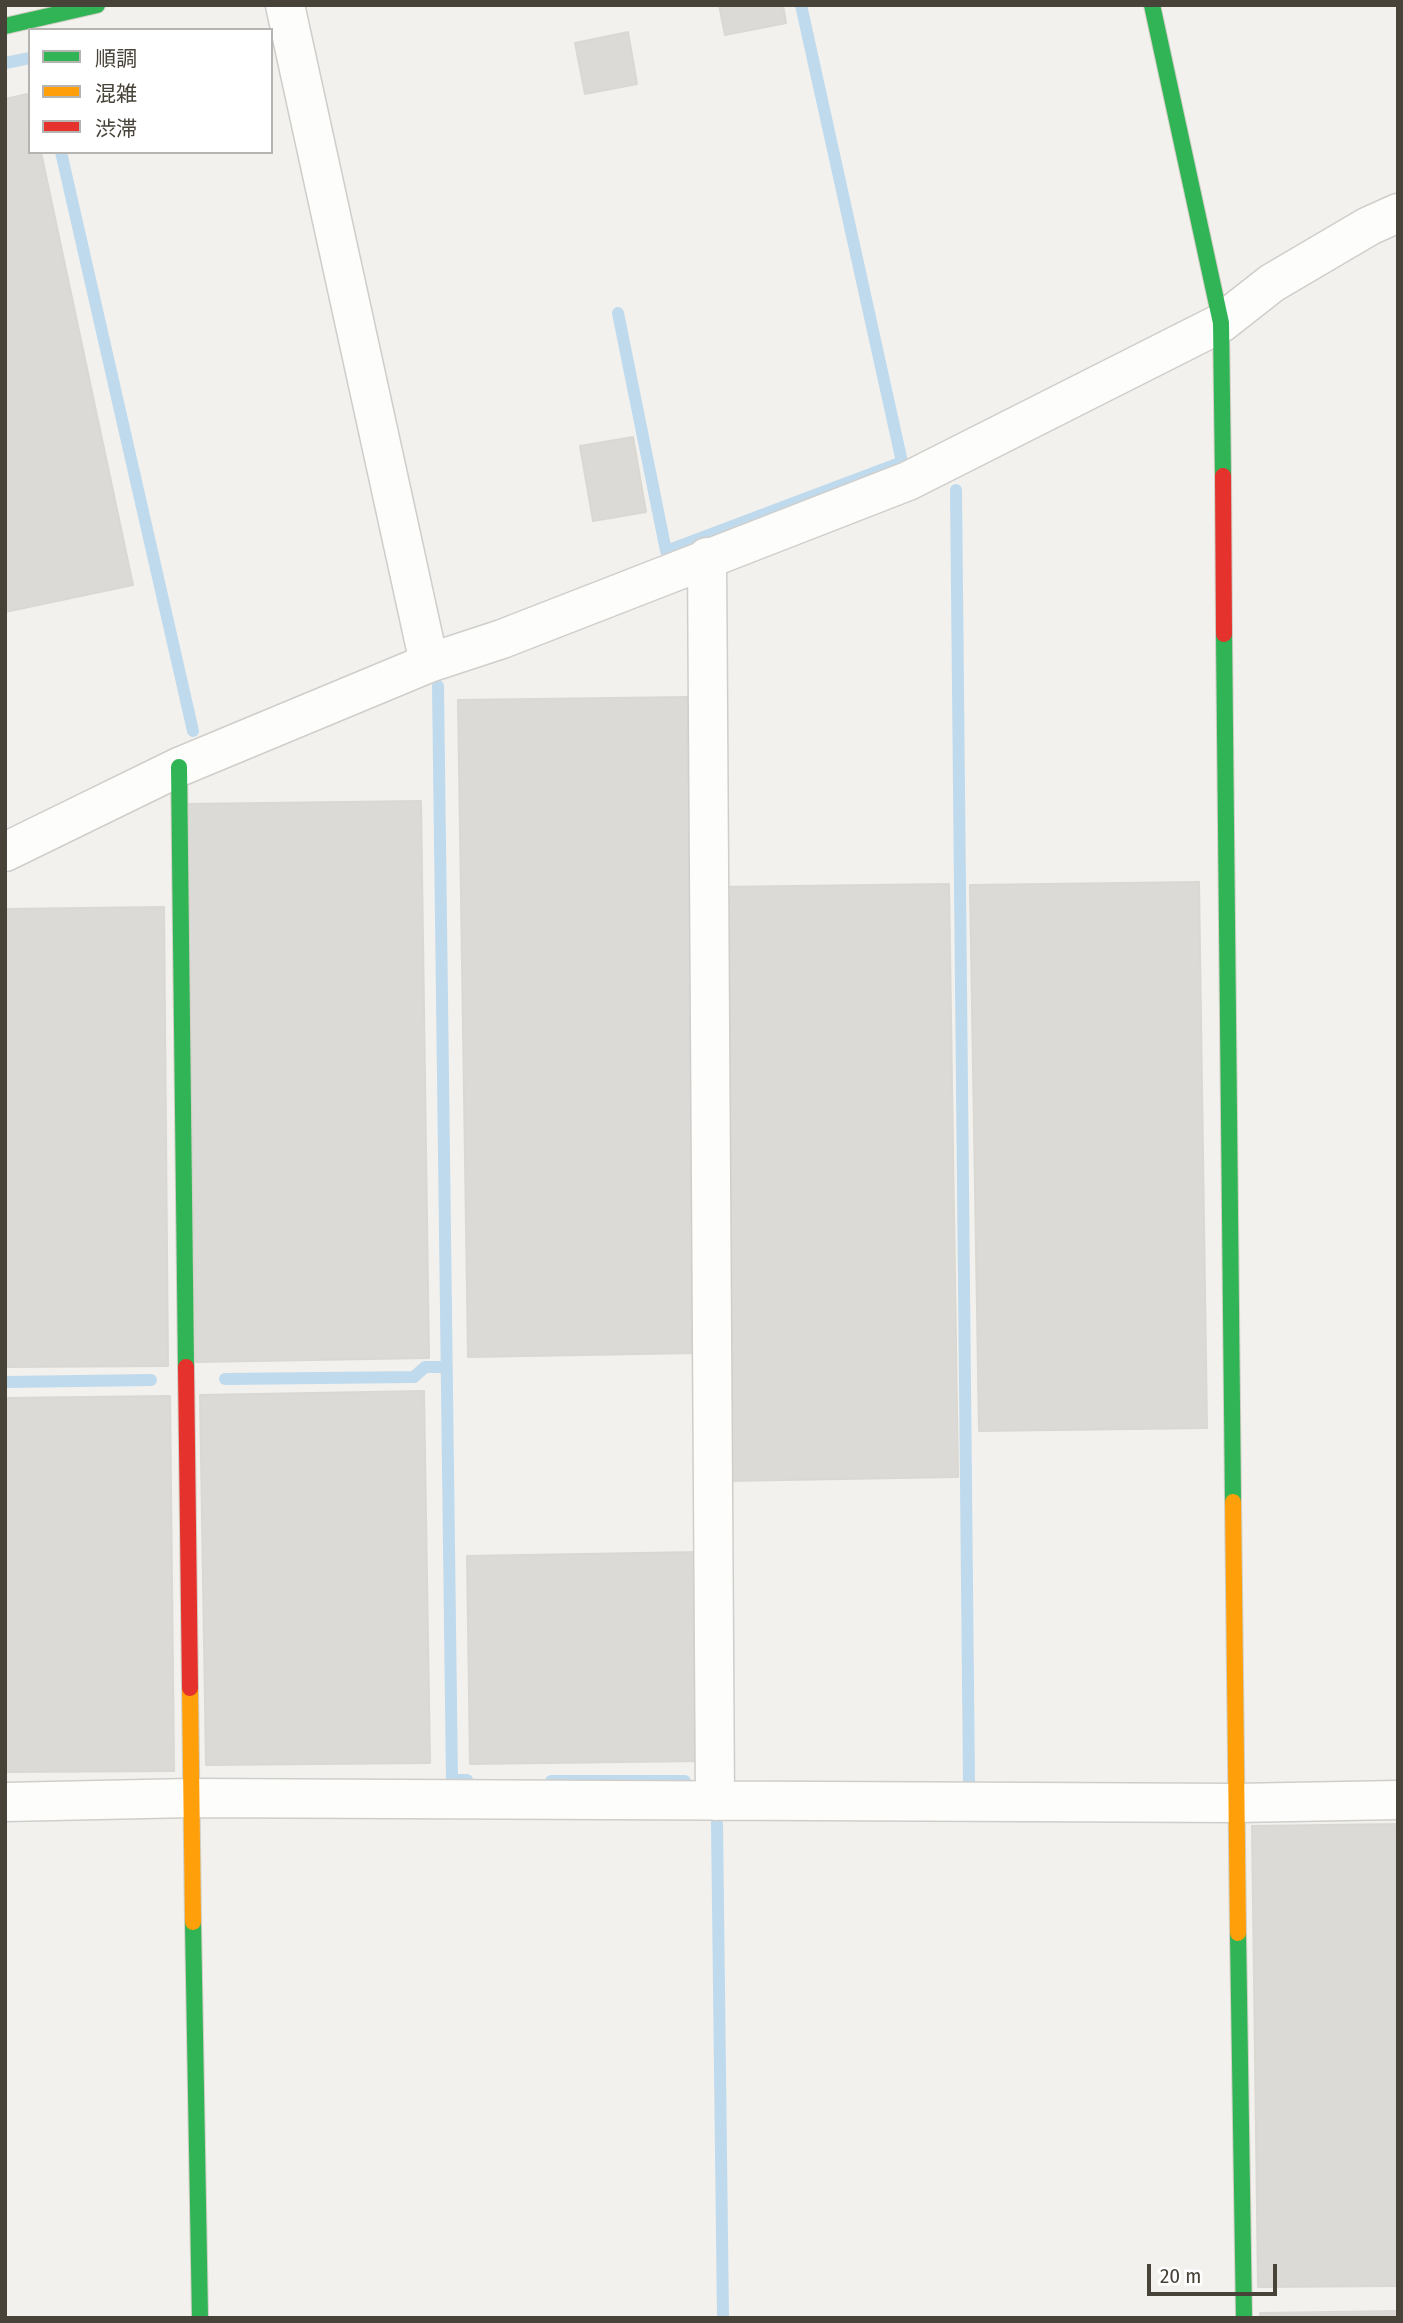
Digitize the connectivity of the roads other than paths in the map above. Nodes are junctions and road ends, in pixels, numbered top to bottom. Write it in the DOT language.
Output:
graph roads {
  1 [pos="97,5"];
  2 [pos="285,5"];
  3 [pos="1152,5"];
  4 [pos="5,26"];
  5 [pos="1398,212"];
  6 [pos="1221,323"];
  7 [pos="707,557"];
  8 [pos="429,663"];
  9 [pos="178,767"];
  10 [pos="5,852"];
  11 [pos="191,1798"];
  12 [pos="1398,1800"];
  13 [pos="5,1801"];
  14 [pos="715,1801"];
  15 [pos="1236,1803"];
  16 [pos="200,2318"];
  17 [pos="1244,2318"];
  1 -- 4 [label="street"];
  2 -- 8 [label="street"];
  3 -- 6 [label="street"];
  5 -- 6 [label="street"];
  6 -- 7 [label="street"];
  6 -- 15 [label="street"];
  7 -- 8 [label="street"];
  7 -- 14 [label="street"];
  8 -- 9 [label="street"];
  9 -- 10 [label="street"];
  9 -- 11 [label="street"];
  11 -- 13 [label="street"];
  11 -- 14 [label="street"];
  11 -- 16 [label="street"];
  12 -- 15 [label="street"];
  14 -- 15 [label="street"];
  15 -- 17 [label="street"];
}
